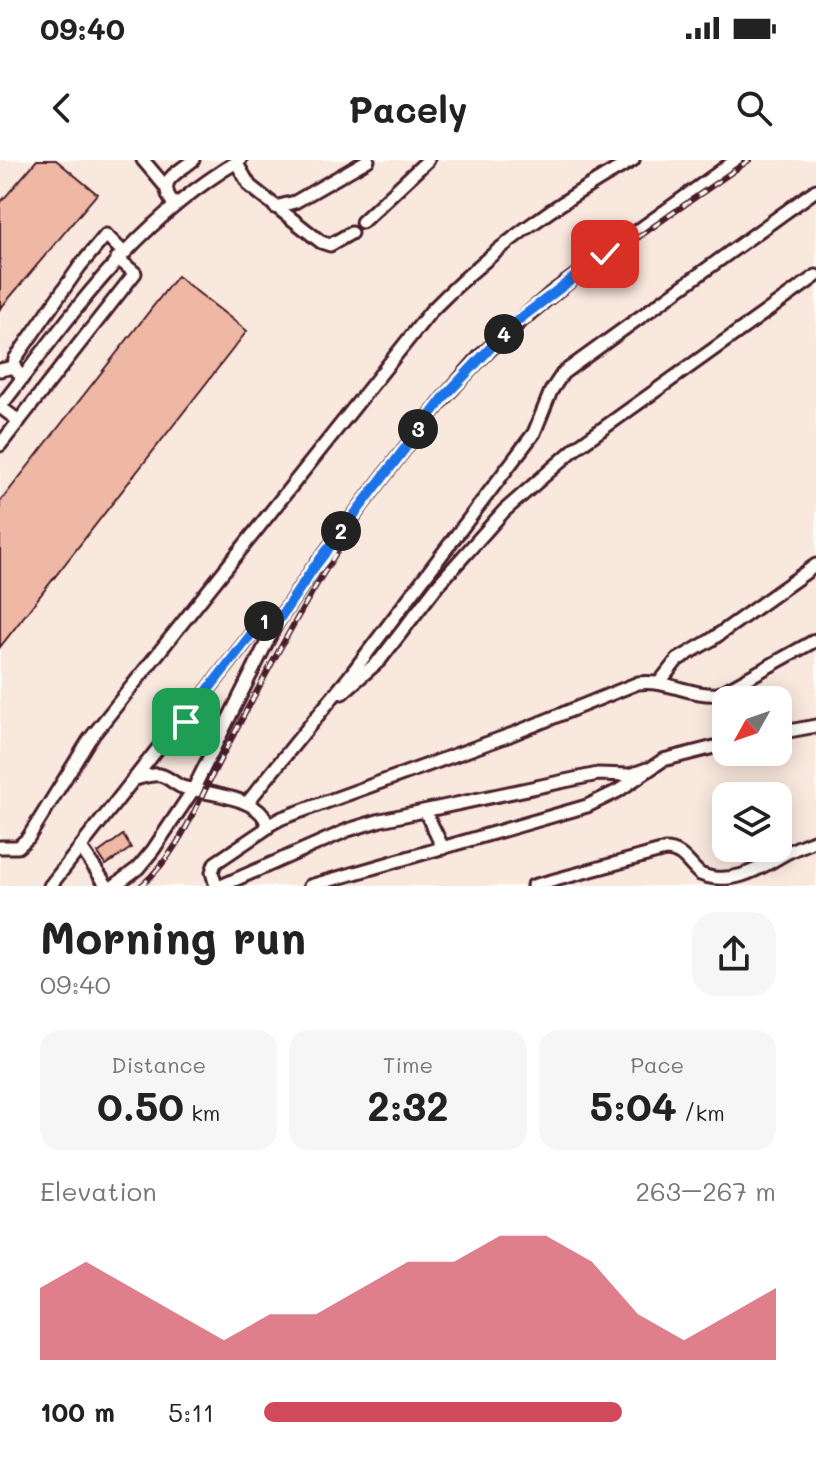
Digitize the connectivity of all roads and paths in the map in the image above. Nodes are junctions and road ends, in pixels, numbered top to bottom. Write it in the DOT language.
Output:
graph roads {
  1 [pos="143,160"];
  2 [pos="193,160"];
  3 [pos="368,160"];
  4 [pos="428,160"];
  5 [pos="633,160"];
  6 [pos="736,160"];
  7 [pos="238,161"];
  8 [pos="166,184"];
  9 [pos="816,190"];
  10 [pos="174,205"];
  11 [pos="275,207"];
  12 [pos="362,222"];
  13 [pos="351,233"];
  14 [pos="120,255"];
  15 [pos="816,276"];
  16 [pos="57,334"];
  17 [pos="75,350"];
  18 [pos="14,367"];
  19 [pos="0,370"];
  20 [pos="22,378"];
  21 [pos="0,407"];
  22 [pos="19,421"];
  23 [pos="0,445"];
  24 [pos="816,565"];
  25 [pos="276,624"];
  26 [pos="816,640"];
  27 [pos="659,683"];
  28 [pos="326,706"];
  29 [pos="816,726"];
  30 [pos="792,730"];
  31 [pos="712,747"];
  32 [pos="647,769"];
  33 [pos="134,779"];
  34 [pos="193,790"];
  35 [pos="247,803"];
  36 [pos="425,811"];
  37 [pos="267,826"];
  38 [pos="816,840"];
  39 [pos="0,847"];
  40 [pos="81,848"];
  41 [pos="443,848"];
  42 [pos="50,886"];
  43 [pos="107,886"];
  44 [pos="114,886"];
  45 [pos="218,886"];
  46 [pos="310,886"];
  47 [pos="533,886"];
  1 -- 8 [label="street"];
  2 -- 8 [label="street"];
  3 -- 11 [label="street"];
  4 -- 12 [label="street"];
  5 -- 39 [label="street"];
  6 -- 25 [label="street"];
  7 -- 10 [label="street"];
  7 -- 11 [label="street"];
  8 -- 10 [label="street"];
  9 -- 28 [label="street"];
  10 -- 14 [label="street"];
  11 -- 13 [label="street"];
  14 -- 16 [label="street"];
  14 -- 17 [label="street"];
  14 -- 18 [label="street"];
  15 -- 28 [label="street"];
  16 -- 17 [label="street"];
  16 -- 20 [label="street"];
  17 -- 22 [label="street"];
  18 -- 19 [label="street"];
  18 -- 20 [label="street"];
  20 -- 21 [label="street"];
  21 -- 22 [label="street"];
  22 -- 23 [label="street"];
  24 -- 27 [label="street"];
  25 -- 33 [label="street"];
  25 -- 34 [label="street"];
  26 -- 27 [label="street"];
  27 -- 37 [label="street"];
  28 -- 35 [label="street"];
  29 -- 30 [label="street"];
  31 -- 32 [label="street"];
  32 -- 36 [label="street"];
  32 -- 41 [label="street"];
  33 -- 34 [label="street"];
  33 -- 40 [label="street"];
  34 -- 35 [label="street"];
  34 -- 44 [label="street"];
  35 -- 37 [label="street"];
  36 -- 41 [label="street"];
  36 -- 45 [label="street"];
  37 -- 45 [label="street"];
  38 -- 47 [label="street"];
  40 -- 42 [label="street"];
  40 -- 43 [label="street"];
  41 -- 46 [label="street"];
}
